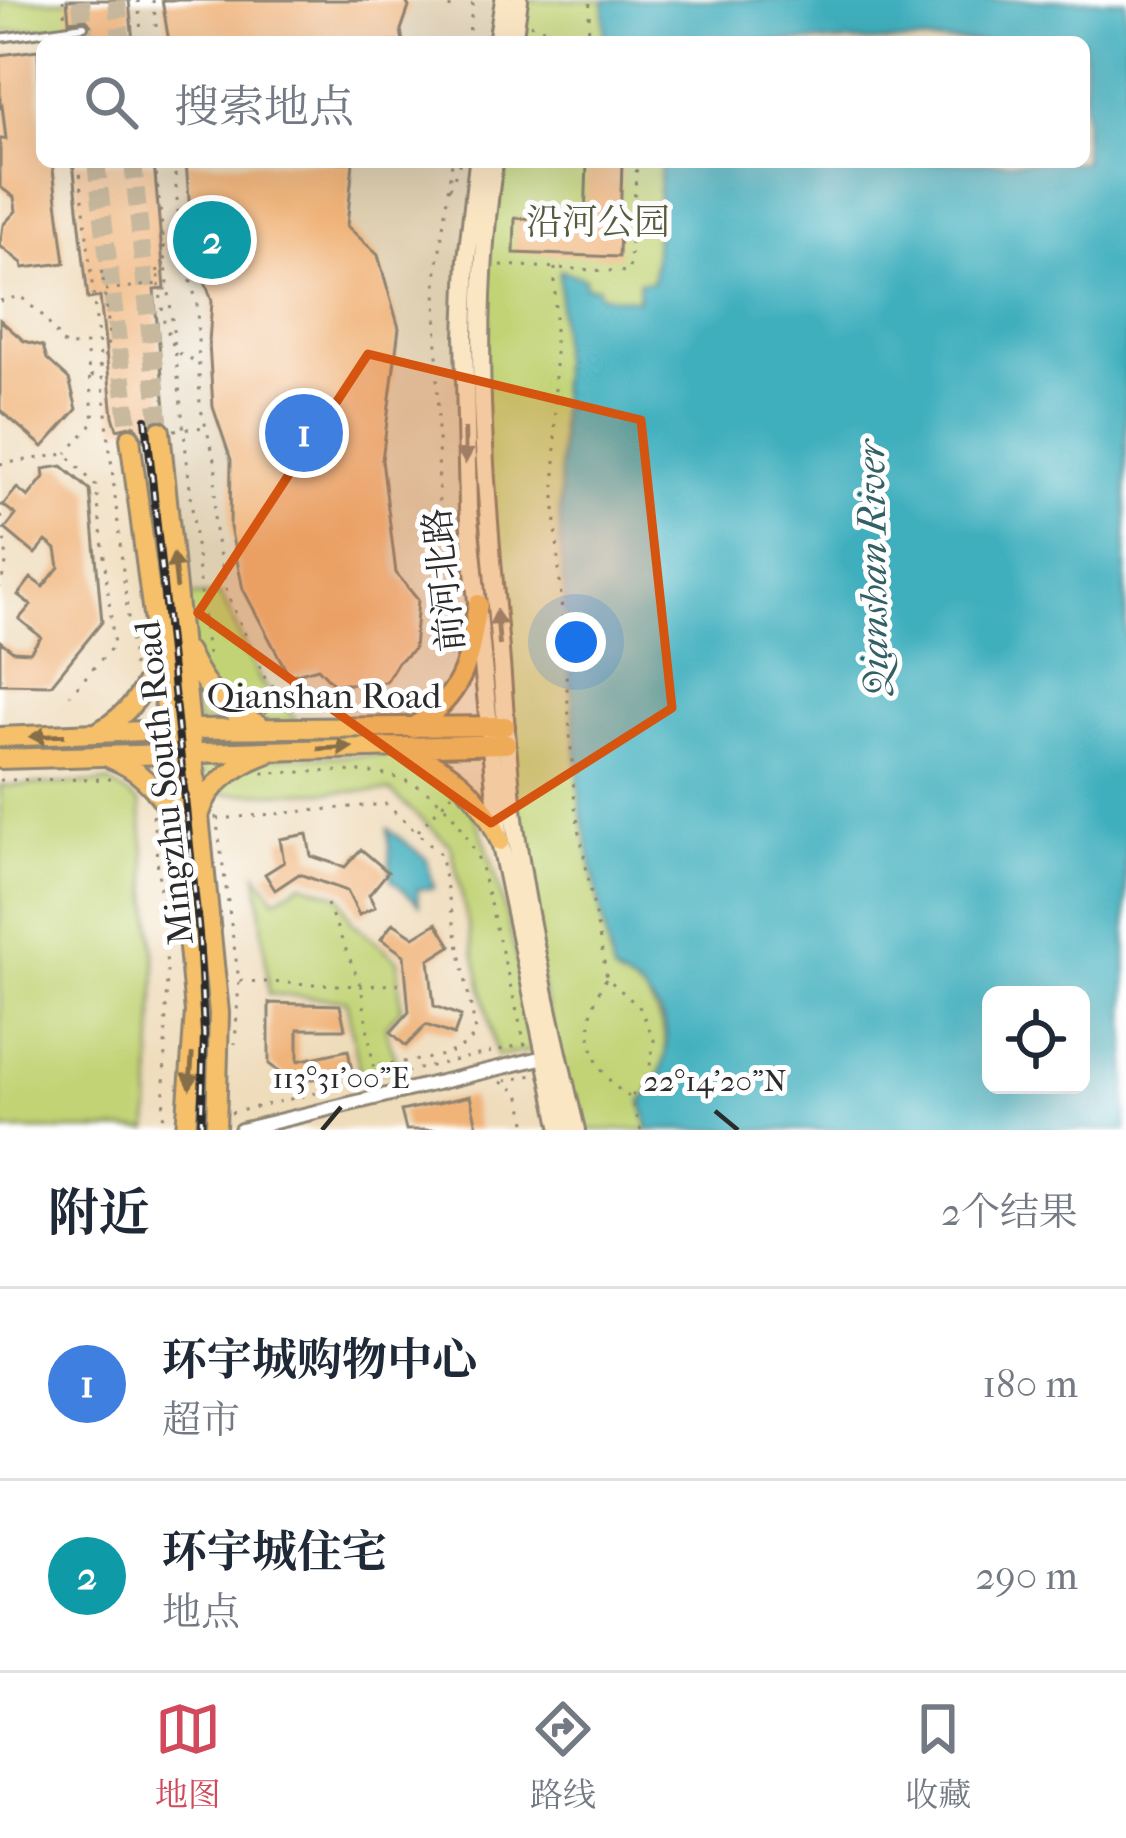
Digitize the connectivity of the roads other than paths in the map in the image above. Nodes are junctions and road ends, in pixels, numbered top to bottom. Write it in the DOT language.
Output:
graph roads {
  1 [pos="503,0"];
  2 [pos="84,26"];
  3 [pos="498,36"];
  4 [pos="0,38"];
  5 [pos="477,168"];
  6 [pos="493,168"];
  7 [pos="160,431"];
  8 [pos="130,438"];
  9 [pos="478,604"];
  10 [pos="181,630"];
  11 [pos="157,646"];
  12 [pos="274,728"];
  13 [pos="413,728"];
  14 [pos="191,729"];
  15 [pos="168,732"];
  16 [pos="94,734"];
  17 [pos="498,736"];
  18 [pos="0,737"];
  19 [pos="393,745"];
  20 [pos="278,751"];
  21 [pos="192,752"];
  22 [pos="171,753"];
  23 [pos="95,756"];
  24 [pos="0,759"];
  25 [pos="211,817"];
  26 [pos="178,831"];
  27 [pos="500,841"];
  28 [pos="195,1012"];
  29 [pos="219,1012"];
  30 [pos="551,1055"];
  31 [pos="186,1130"];
  32 [pos="216,1130"];
  33 [pos="241,1130"];
  34 [pos="561,1130"];
  35 [pos="576,1130"];
  1 -- 3 [label="main road"];
  2 -- 4 [label="lane"];
  5 -- 9 [label="main road, 前河北路, one-way"];
  17 -- 6 [label="main road, 前河北路, one-way"];
  10 -- 7 [label="main road, Mingzhu South Road, one-way"];
  8 -- 11 [label="main road, Mingzhu South Road"];
  9 -- 13 [label="main road"];
  9 -- 17 [label="main road, 前河北路"];
  10 -- 12 [label="main road"];
  10 -- 14 [label="main road, Mingzhu South Road"];
  11 -- 15 [label="main road, Mingzhu South Road"];
  11 -- 16 [label="main road"];
  12 -- 13 [label="main road, Qianshan Road"];
  12 -- 14 [label="main road, Qianshan Road"];
  13 -- 17 [label="main road, Qianshan Road"];
  14 -- 15 [label="main road, Qianshan Road"];
  14 -- 21 [label="main road, Mingzhu South Road"];
  15 -- 16 [label="main road, Qianshan Road"];
  15 -- 22 [label="main road, Mingzhu South Road"];
  16 -- 18 [label="main road, Qianshan Road, one-way"];
  17 -- 19 [label="main road, Qianshan Road"];
  17 -- 27 [label="main road, 前河北路"];
  17 -- 30 [label="main road, 前河北路"];
  20 -- 19 [label="main road, Qianshan Road, one-way"];
  19 -- 27 [label="main road"];
  20 -- 21 [label="main road, Qianshan Road"];
  20 -- 25 [label="main road"];
  21 -- 22 [label="main road, Qianshan Road"];
  21 -- 25 [label="main road, Mingzhu South Road"];
  22 -- 23 [label="main road, Qianshan Road"];
  22 -- 26 [label="main road, Mingzhu South Road"];
  23 -- 24 [label="main road, Qianshan Road"];
  23 -- 26 [label="main road"];
  25 -- 29 [label="main road, Mingzhu South Road"];
  26 -- 28 [label="main road, Mingzhu South Road"];
  27 -- 30 [label="main road, 前河北路"];
  28 -- 29 [label="main road"];
  28 -- 31 [label="main road, Mingzhu South Road, one-way"];
  29 -- 32 [label="main road, Mingzhu South Road"];
  30 -- 33 [label="street"];
  30 -- 34 [label="main road, 前河北路"];
  30 -- 35 [label="main road, 前河北路"];
}
